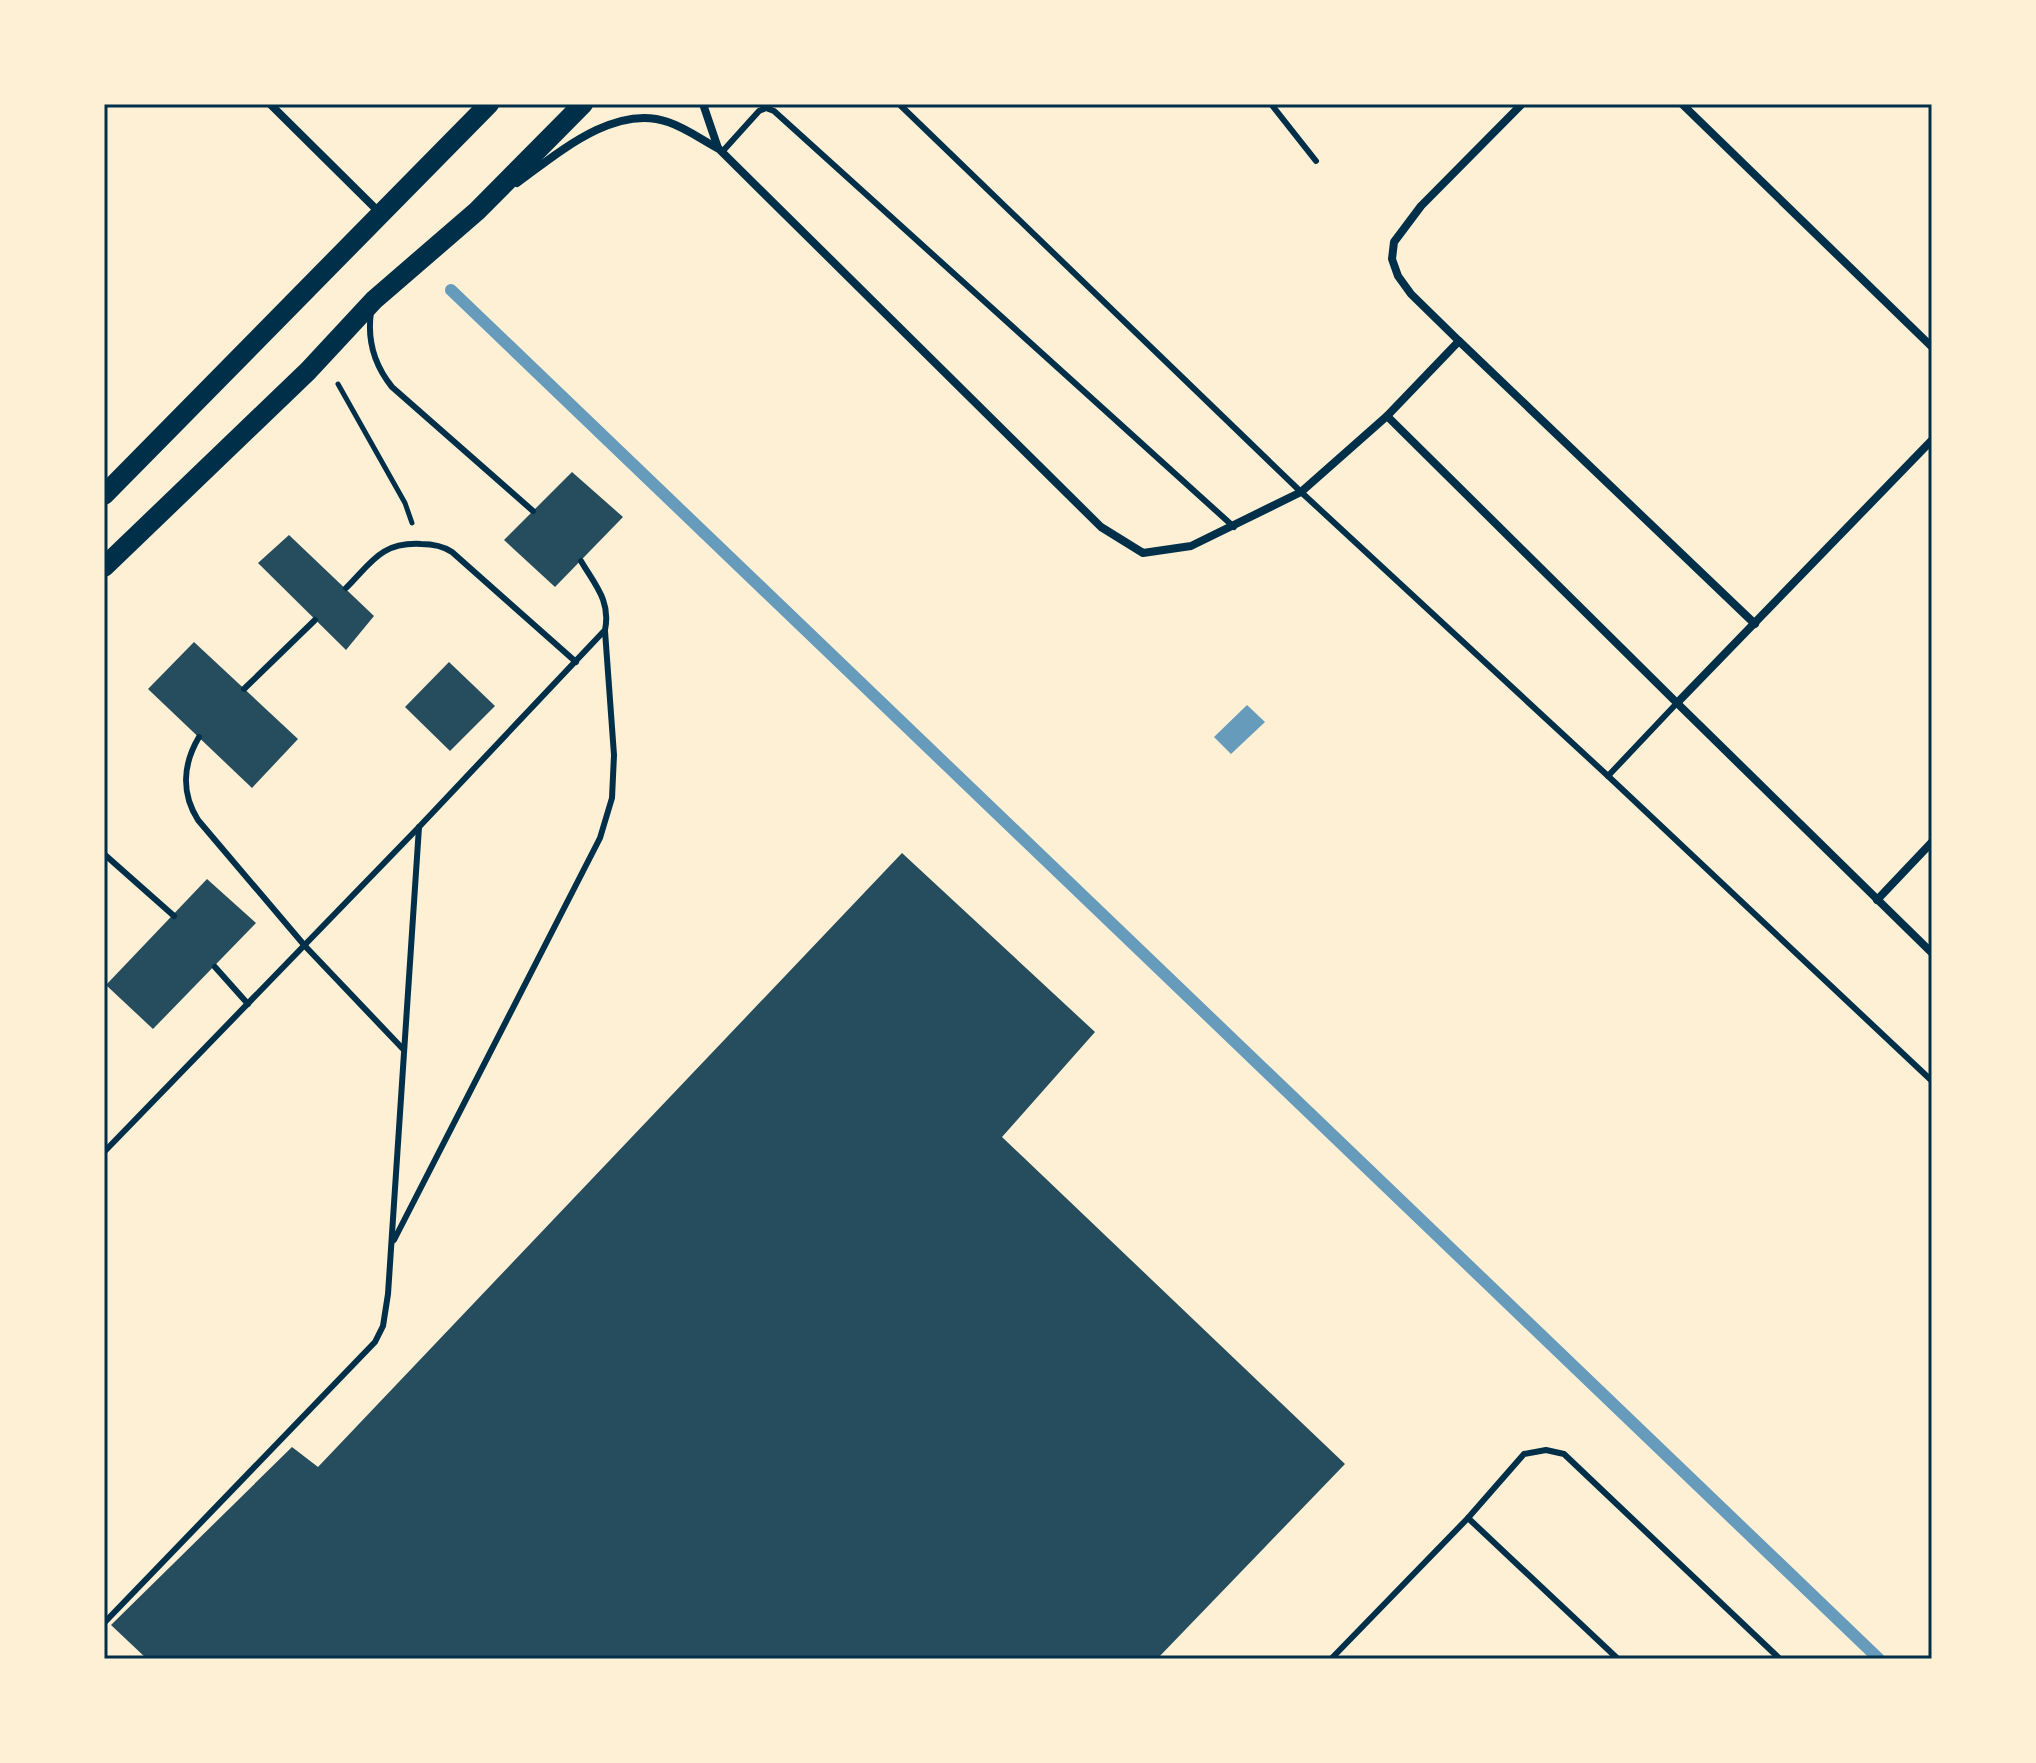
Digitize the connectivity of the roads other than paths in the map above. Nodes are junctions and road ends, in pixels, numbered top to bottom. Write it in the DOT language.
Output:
graph roads {
  1 [pos="270,104"];
  2 [pos="489,104"];
  3 [pos="583,104"];
  4 [pos="703,104"];
  5 [pos="899,104"];
  6 [pos="1271,104"];
  7 [pos="1522,104"];
  8 [pos="1682,104"];
  9 [pos="720,150"];
  10 [pos="1316,161"];
  11 [pos="477,211"];
  12 [pos="382,214"];
  13 [pos="374,300"];
  14 [pos="1459,341"];
  15 [pos="1932,347"];
  16 [pos="1387,416"];
  17 [pos="1932,440"];
  18 [pos="1301,492"];
  19 [pos="104,495"];
  20 [pos="533,511"];
  21 [pos="1234,527"];
  22 [pos="581,561"];
  23 [pos="104,567"];
  24 [pos="346,588"];
  25 [pos="315,620"];
  26 [pos="1755,624"];
  27 [pos="605,630"];
  28 [pos="576,662"];
  29 [pos="244,689"];
  30 [pos="1677,703"];
  31 [pos="199,737"];
  32 [pos="1608,776"];
  33 [pos="419,827"];
  34 [pos="1932,842"];
  35 [pos="104,854"];
  36 [pos="1877,900"];
  37 [pos="174,916"];
  38 [pos="305,946"];
  39 [pos="1932,953"];
  40 [pos="215,967"];
  41 [pos="248,1004"];
  42 [pos="404,1049"];
  43 [pos="1932,1081"];
  44 [pos="104,1152"];
  45 [pos="392,1243"];
  46 [pos="1468,1518"];
  47 [pos="104,1623"];
  48 [pos="1331,1659"];
  49 [pos="1618,1659"];
  50 [pos="1780,1659"];
  1 -- 12 [label="street"];
  2 -- 12 [label="main road"];
  3 -- 11 [label="main road"];
  4 -- 9 [label="street"];
  5 -- 18 [label="lane"];
  6 -- 10 [label="lane"];
  7 -- 14 [label="street"];
  8 -- 15 [label="street"];
  9 -- 11 [label="street"];
  9 -- 21 [label="street"];
  9 -- 21 [label="lane"];
  11 -- 13 [label="main road"];
  12 -- 19 [label="main road"];
  13 -- 20 [label="lane"];
  13 -- 23 [label="main road"];
  14 -- 16 [label="street"];
  14 -- 26 [label="street"];
  16 -- 18 [label="street"];
  16 -- 30 [label="street"];
  17 -- 26 [label="street"];
  18 -- 21 [label="street"];
  18 -- 32 [label="lane"];
  22 -- 27 [label="lane"];
  24 -- 28 [label="lane"];
  25 -- 29 [label="lane"];
  26 -- 30 [label="street"];
  27 -- 28 [label="lane"];
  27 -- 45 [label="lane"];
  28 -- 33 [label="lane"];
  30 -- 32 [label="lane"];
  30 -- 36 [label="street"];
  31 -- 38 [label="lane"];
  32 -- 43 [label="lane"];
  33 -- 38 [label="lane"];
  33 -- 42 [label="lane"];
  34 -- 36 [label="street"];
  35 -- 37 [label="lane"];
  36 -- 39 [label="street"];
  38 -- 41 [label="lane"];
  38 -- 42 [label="lane"];
  40 -- 41 [label="lane"];
  41 -- 44 [label="lane"];
  42 -- 45 [label="lane"];
  45 -- 47 [label="lane"];
  46 -- 48 [label="lane"];
  46 -- 49 [label="lane"];
  46 -- 50 [label="lane"];
}
